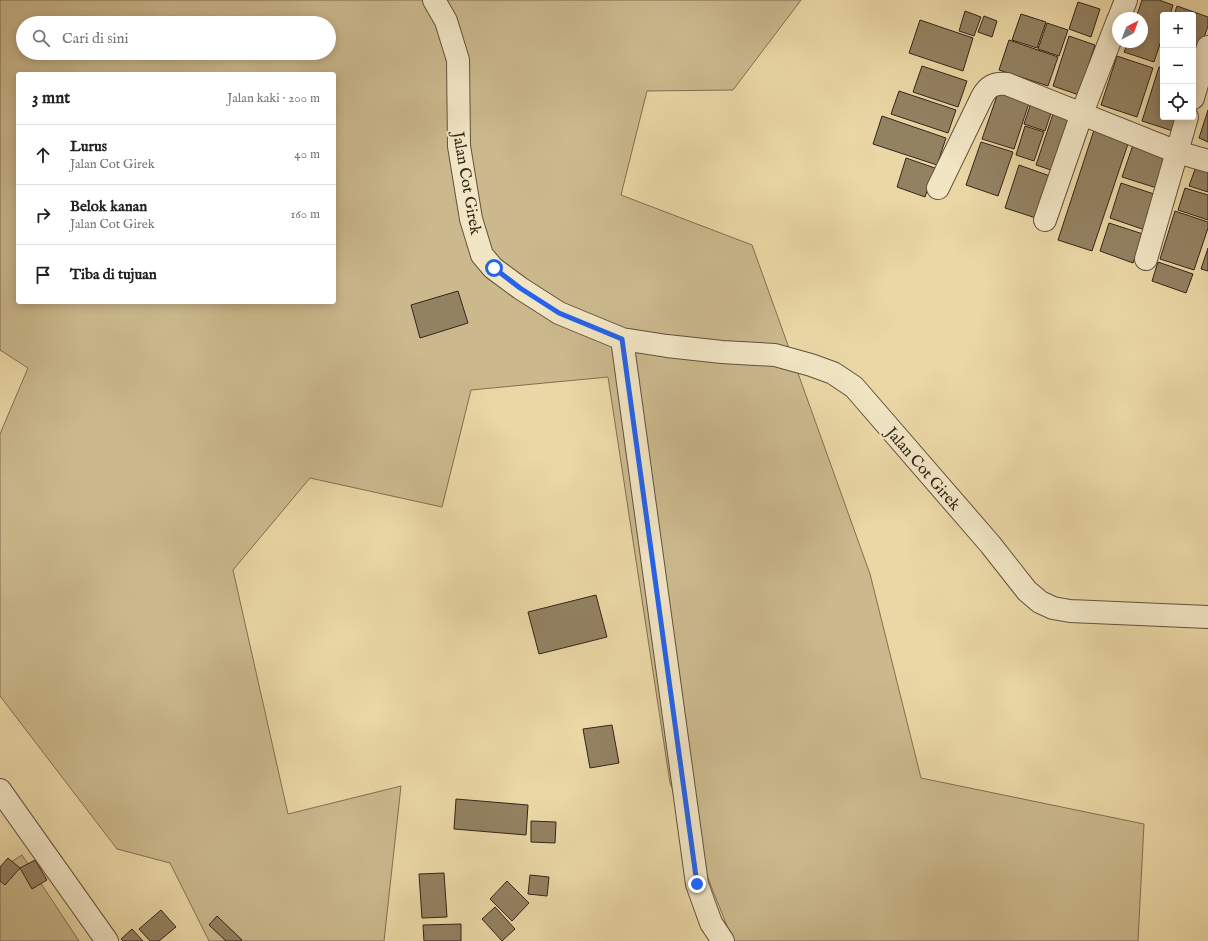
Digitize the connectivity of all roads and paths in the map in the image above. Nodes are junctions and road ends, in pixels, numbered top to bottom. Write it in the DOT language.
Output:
graph roads {
  1 [pos="434,0"];
  2 [pos="1126,0"];
  3 [pos="1121,12"];
  4 [pos="1112,35"];
  5 [pos="1208,47"];
  6 [pos="1196,88"];
  7 [pos="1082,113"];
  8 [pos="1186,120"];
  9 [pos="1177,152"];
  10 [pos="1208,161"];
  11 [pos="938,188"];
  12 [pos="1045,220"];
  13 [pos="1146,259"];
  14 [pos="622,339"];
  15 [pos="1208,617"];
  16 [pos="0,790"];
  17 [pos="107,941"];
  18 [pos="722,941"];
  1 -- 14 [label="street, Jalan Cot Girek"];
  2 -- 3 [label="street"];
  4 -- 7 [label="street"];
  5 -- 6 [label="street"];
  7 -- 9 [label="street"];
  7 -- 11 [label="street"];
  7 -- 12 [label="street"];
  8 -- 9 [label="street"];
  9 -- 10 [label="street"];
  9 -- 13 [label="street"];
  14 -- 15 [label="street, Jalan Cot Girek"];
  14 -- 18 [label="street"];
  16 -- 17 [label="street"];
}
